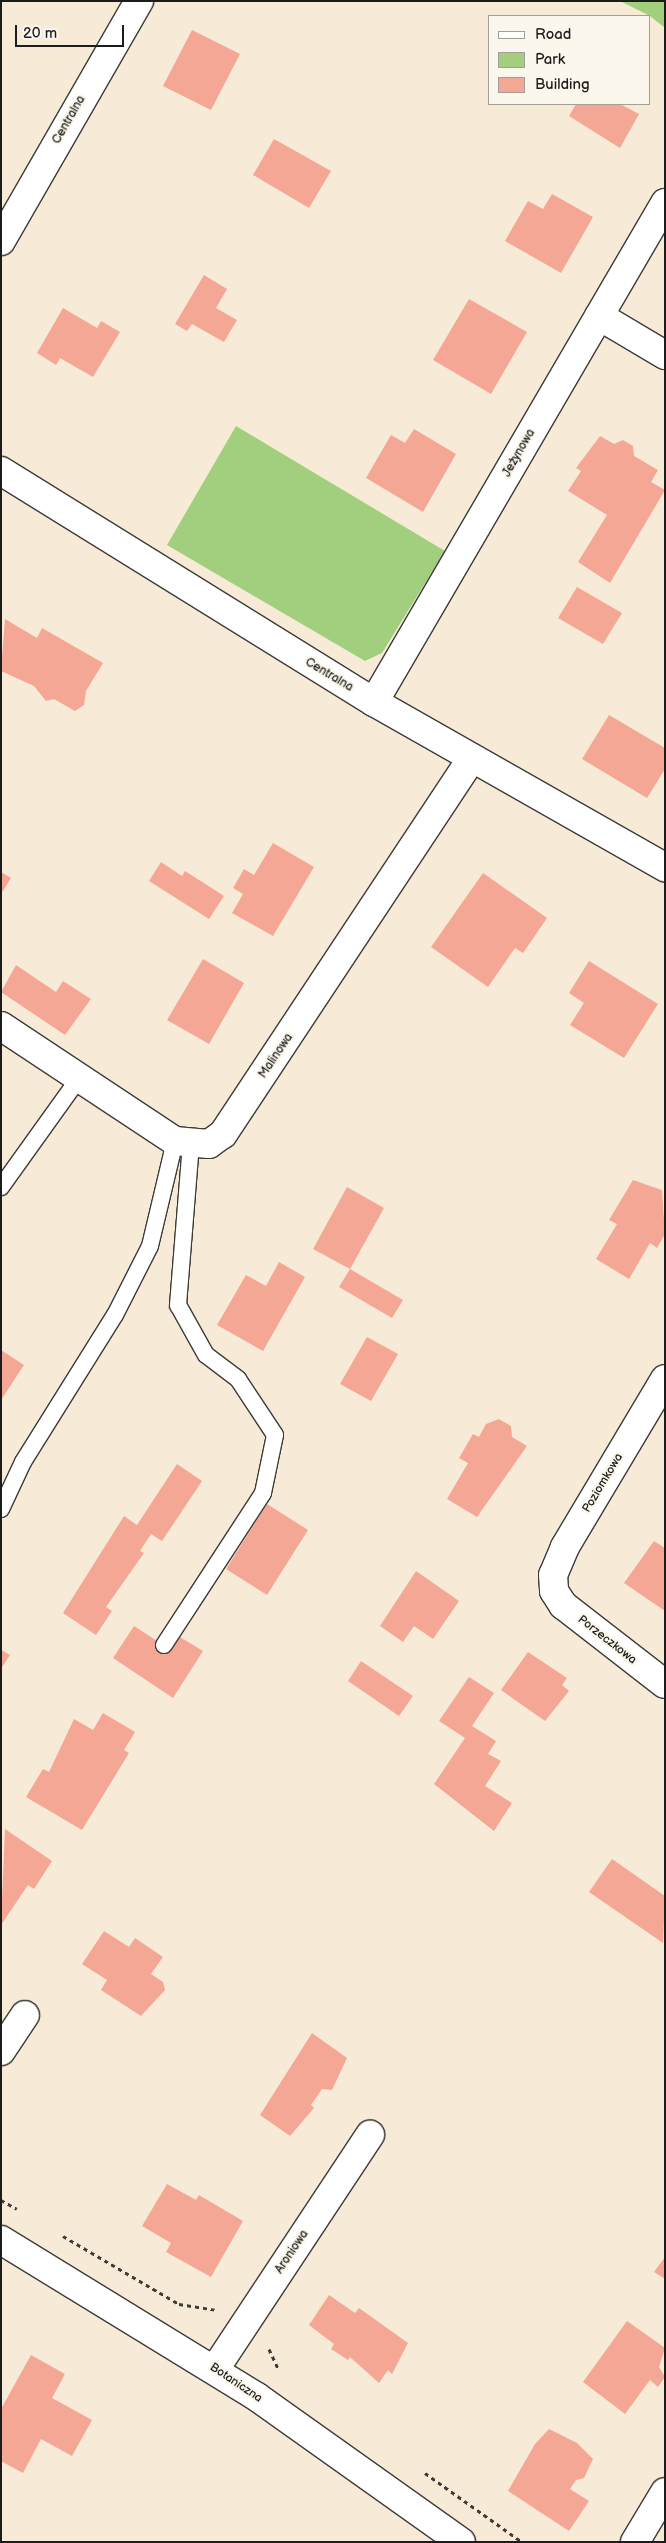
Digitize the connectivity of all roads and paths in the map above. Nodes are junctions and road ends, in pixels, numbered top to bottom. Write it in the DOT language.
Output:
graph roads {
  1 [pos="139,1"];
  2 [pos="665,203"];
  3 [pos="1,240"];
  4 [pos="599,316"];
  5 [pos="665,355"];
  6 [pos="1,471"];
  7 [pos="374,702"];
  8 [pos="471,760"];
  9 [pos="665,867"];
  10 [pos="1,1026"];
  11 [pos="79,1078"];
  12 [pos="183,1143"];
  13 [pos="1,1187"];
  14 [pos="665,1379"];
  15 [pos="1,1510"];
  16 [pos="554,1591"];
  17 [pos="164,1645"];
  18 [pos="665,1684"];
  19 [pos="25,2015"];
  20 [pos="1,2051"];
  21 [pos="370,2135"];
  22 [pos="1,2200"];
  23 [pos="25,2214"];
  24 [pos="56,2233"];
  25 [pos="1,2240"];
  26 [pos="180,2304"];
  27 [pos="215,2369"];
  28 [pos="665,2492"];
  29 [pos="461,2542"];
  30 [pos="635,2542"];
  1 -- 3 [label="street, Centralna"];
  2 -- 4 [label="street, Jeżynowa"];
  4 -- 5 [label="street"];
  4 -- 7 [label="street, Jeżynowa"];
  6 -- 7 [label="street, Centralna"];
  7 -- 8 [label="street, Centralna"];
  8 -- 9 [label="street, Centralna"];
  8 -- 12 [label="street, Malinowa"];
  10 -- 11 [label="street"];
  11 -- 12 [label="street"];
  11 -- 13 [label="lane"];
  12 -- 15 [label="lane"];
  12 -- 17 [label="lane"];
  14 -- 16 [label="street, Poziomkowa"];
  16 -- 18 [label="street, Porzeczkowa"];
  19 -- 20 [label="street"];
  21 -- 27 [label="street, Aroniowa"];
  22 -- 23 [label="path"];
  24 -- 26 [label="path"];
  25 -- 27 [label="street, Botaniczna"];
  27 -- 29 [label="street, Botaniczna"];
  28 -- 30 [label="street"];
}
